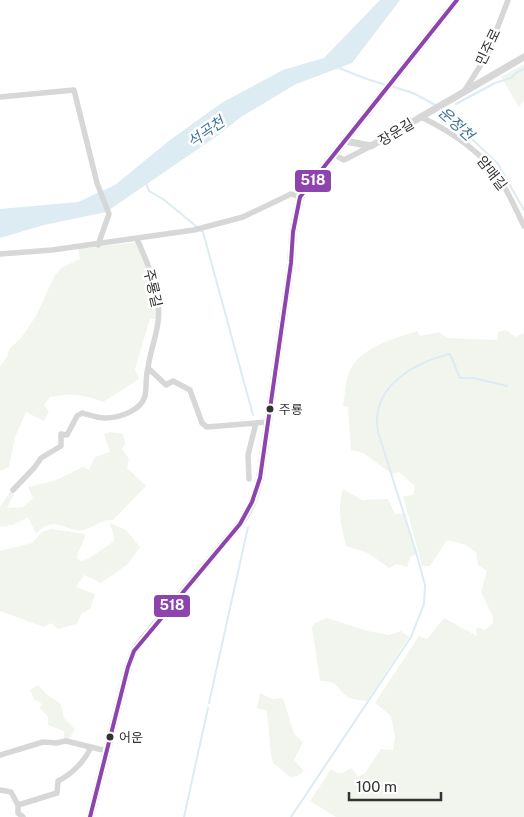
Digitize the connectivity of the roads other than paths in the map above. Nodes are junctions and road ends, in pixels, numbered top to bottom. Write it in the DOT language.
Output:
graph roads {
  1 [pos="458,0"];
  2 [pos="508,0"];
  3 [pos="524,57"];
  4 [pos="464,92"];
  5 [pos="0,97"];
  6 [pos="424,115"];
  7 [pos="345,141"];
  8 [pos="372,146"];
  9 [pos="333,154"];
  10 [pos="300,197"];
  11 [pos="524,226"];
  12 [pos="137,239"];
  13 [pos="98,245"];
  14 [pos="0,254"];
  15 [pos="148,368"];
  16 [pos="267,422"];
  17 [pos="256,423"];
  18 [pos="249,479"];
  19 [pos="12,490"];
  20 [pos="91,747"];
  21 [pos="107,751"];
  22 [pos="0,755"];
  23 [pos="0,790"];
  24 [pos="18,805"];
  25 [pos="23,817"];
  26 [pos="90,817"];
  1 -- 7 [label="main road"];
  2 -- 4 [label="street, 민주로"];
  3 -- 4 [label="street, 장운길"];
  4 -- 6 [label="street, 장운길"];
  5 -- 13 [label="street"];
  6 -- 8 [label="street, 장운길"];
  6 -- 11 [label="street, 암매길"];
  7 -- 8 [label="street, 장운길"];
  7 -- 9 [label="main road"];
  8 -- 9 [label="street, 장운길"];
  9 -- 10 [label="main road"];
  10 -- 12 [label="street"];
  10 -- 16 [label="main road"];
  12 -- 13 [label="street"];
  12 -- 15 [label="street, 주룡길"];
  13 -- 14 [label="street"];
  15 -- 17 [label="street"];
  15 -- 19 [label="street, 주룡길"];
  16 -- 17 [label="street"];
  16 -- 21 [label="main road"];
  17 -- 18 [label="street"];
  20 -- 21 [label="street"];
  20 -- 22 [label="street"];
  20 -- 24 [label="street"];
  21 -- 26 [label="main road"];
  23 -- 24 [label="street"];
  24 -- 25 [label="street"];
}
